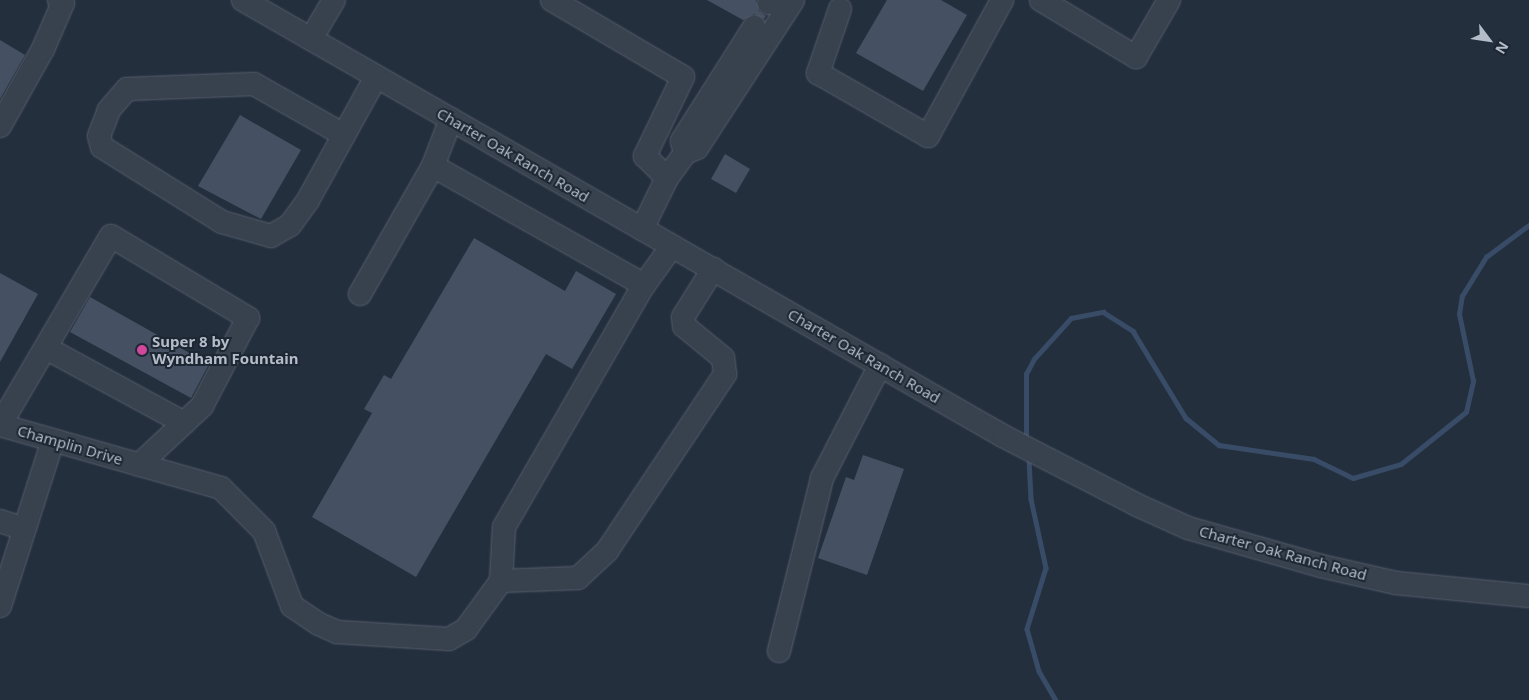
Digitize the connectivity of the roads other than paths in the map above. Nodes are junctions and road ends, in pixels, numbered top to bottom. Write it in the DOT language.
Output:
graph roads {
  1 [pos="243,0"];
  2 [pos="334,0"];
  3 [pos="552,0"];
  4 [pos="793,0"];
  5 [pos="1002,0"];
  6 [pos="1041,0"];
  7 [pos="1169,0"];
  8 [pos="63,1"];
  9 [pos="837,3"];
  10 [pos="270,7"];
  11 [pos="754,27"];
  12 [pos="311,39"];
  13 [pos="376,77"];
  14 [pos="451,119"];
  15 [pos="0,126"];
  16 [pos="344,135"];
  17 [pos="685,153"];
  18 [pos="432,166"];
  19 [pos="667,178"];
  20 [pos="642,229"];
  21 [pos="672,246"];
  22 [pos="713,269"];
  23 [pos="644,285"];
  24 [pos="360,294"];
  25 [pos="46,348"];
  26 [pos="880,366"];
  27 [pos="184,423"];
  28 [pos="0,425"];
  29 [pos="53,440"];
  30 [pos="139,465"];
  31 [pos="0,521"];
  32 [pos="24,529"];
  33 [pos="501,581"];
  34 [pos="1529,596"];
  35 [pos="0,606"];
  36 [pos="779,651"];
  1 -- 10 [label="street, Charter Oak Ranch Road"];
  2 -- 12 [label="street"];
  3 -- 19 [label="street"];
  4 -- 17 [label="street"];
  5 -- 9 [label="street"];
  6 -- 7 [label="street"];
  8 -- 15 [label="street"];
  10 -- 12 [label="street, Charter Oak Ranch Road"];
  11 -- 17 [label="street"];
  12 -- 13 [label="street, Charter Oak Ranch Road"];
  13 -- 14 [label="street, Charter Oak Ranch Road"];
  13 -- 16 [label="street"];
  14 -- 18 [label="street"];
  14 -- 20 [label="street, Charter Oak Ranch Road"];
  16 -- 16 [label="street"];
  17 -- 19 [label="street"];
  18 -- 23 [label="street"];
  18 -- 24 [label="street"];
  19 -- 20 [label="street"];
  20 -- 21 [label="street, Charter Oak Ranch Road"];
  21 -- 22 [label="street, Charter Oak Ranch Road"];
  21 -- 23 [label="street"];
  22 -- 26 [label="street, Charter Oak Ranch Road"];
  22 -- 33 [label="street"];
  23 -- 33 [label="street"];
  25 -- 27 [label="street"];
  25 -- 27 [label="street"];
  25 -- 28 [label="street"];
  26 -- 34 [label="street, Charter Oak Ranch Road"];
  26 -- 36 [label="street"];
  27 -- 30 [label="street"];
  28 -- 29 [label="street, Champlin Drive"];
  29 -- 30 [label="street, Champlin Drive"];
  29 -- 32 [label="street"];
  30 -- 33 [label="street, Champlin Drive"];
  31 -- 32 [label="street"];
  32 -- 35 [label="street"];
}
